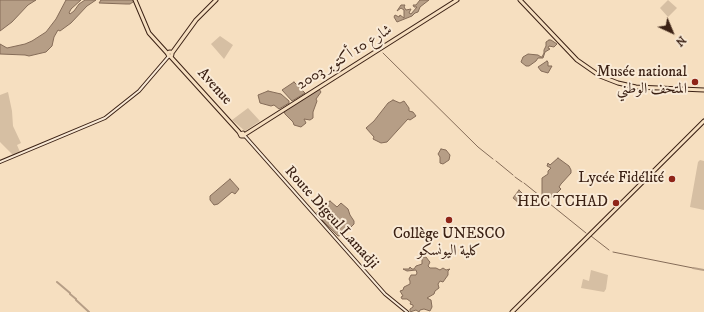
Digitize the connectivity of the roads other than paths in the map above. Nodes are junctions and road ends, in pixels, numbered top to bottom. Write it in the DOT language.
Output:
graph roads {
  1 [pos="135,0"];
  2 [pos="216,0"];
  3 [pos="456,0"];
  4 [pos="521,0"];
  5 [pos="383,47"];
  6 [pos="376,51"];
  7 [pos="170,54"];
  8 [pos="704,90"];
  9 [pos="704,122"];
  10 [pos="243,134"];
  11 [pos="0,162"];
  12 [pos="593,231"];
  13 [pos="589,232"];
  14 [pos="406,312"];
  15 [pos="513,312"];
  1 -- 7 [label="main road"];
  2 -- 7 [label="main road"];
  3 -- 5 [label="main road, شارع 10 أكتوبر 2003"];
  3 -- 10 [label="main road, شارع 10 أكتوبر 2003"];
  4 -- 8 [label="main road"];
  5 -- 6 [label="main road, شارع 10 أكتوبر 2003"];
  5 -- 6 [label="main road"];
  6 -- 10 [label="main road, شارع 10 أكتوبر 2003"];
  7 -- 10 [label="main road"];
  7 -- 11 [label="main road"];
  9 -- 12 [label="main road"];
  9 -- 15 [label="main road"];
  10 -- 14 [label="main road, Route Digeul Lamadji"];
  12 -- 13 [label="main road"];
  12 -- 15 [label="main road"];
}
